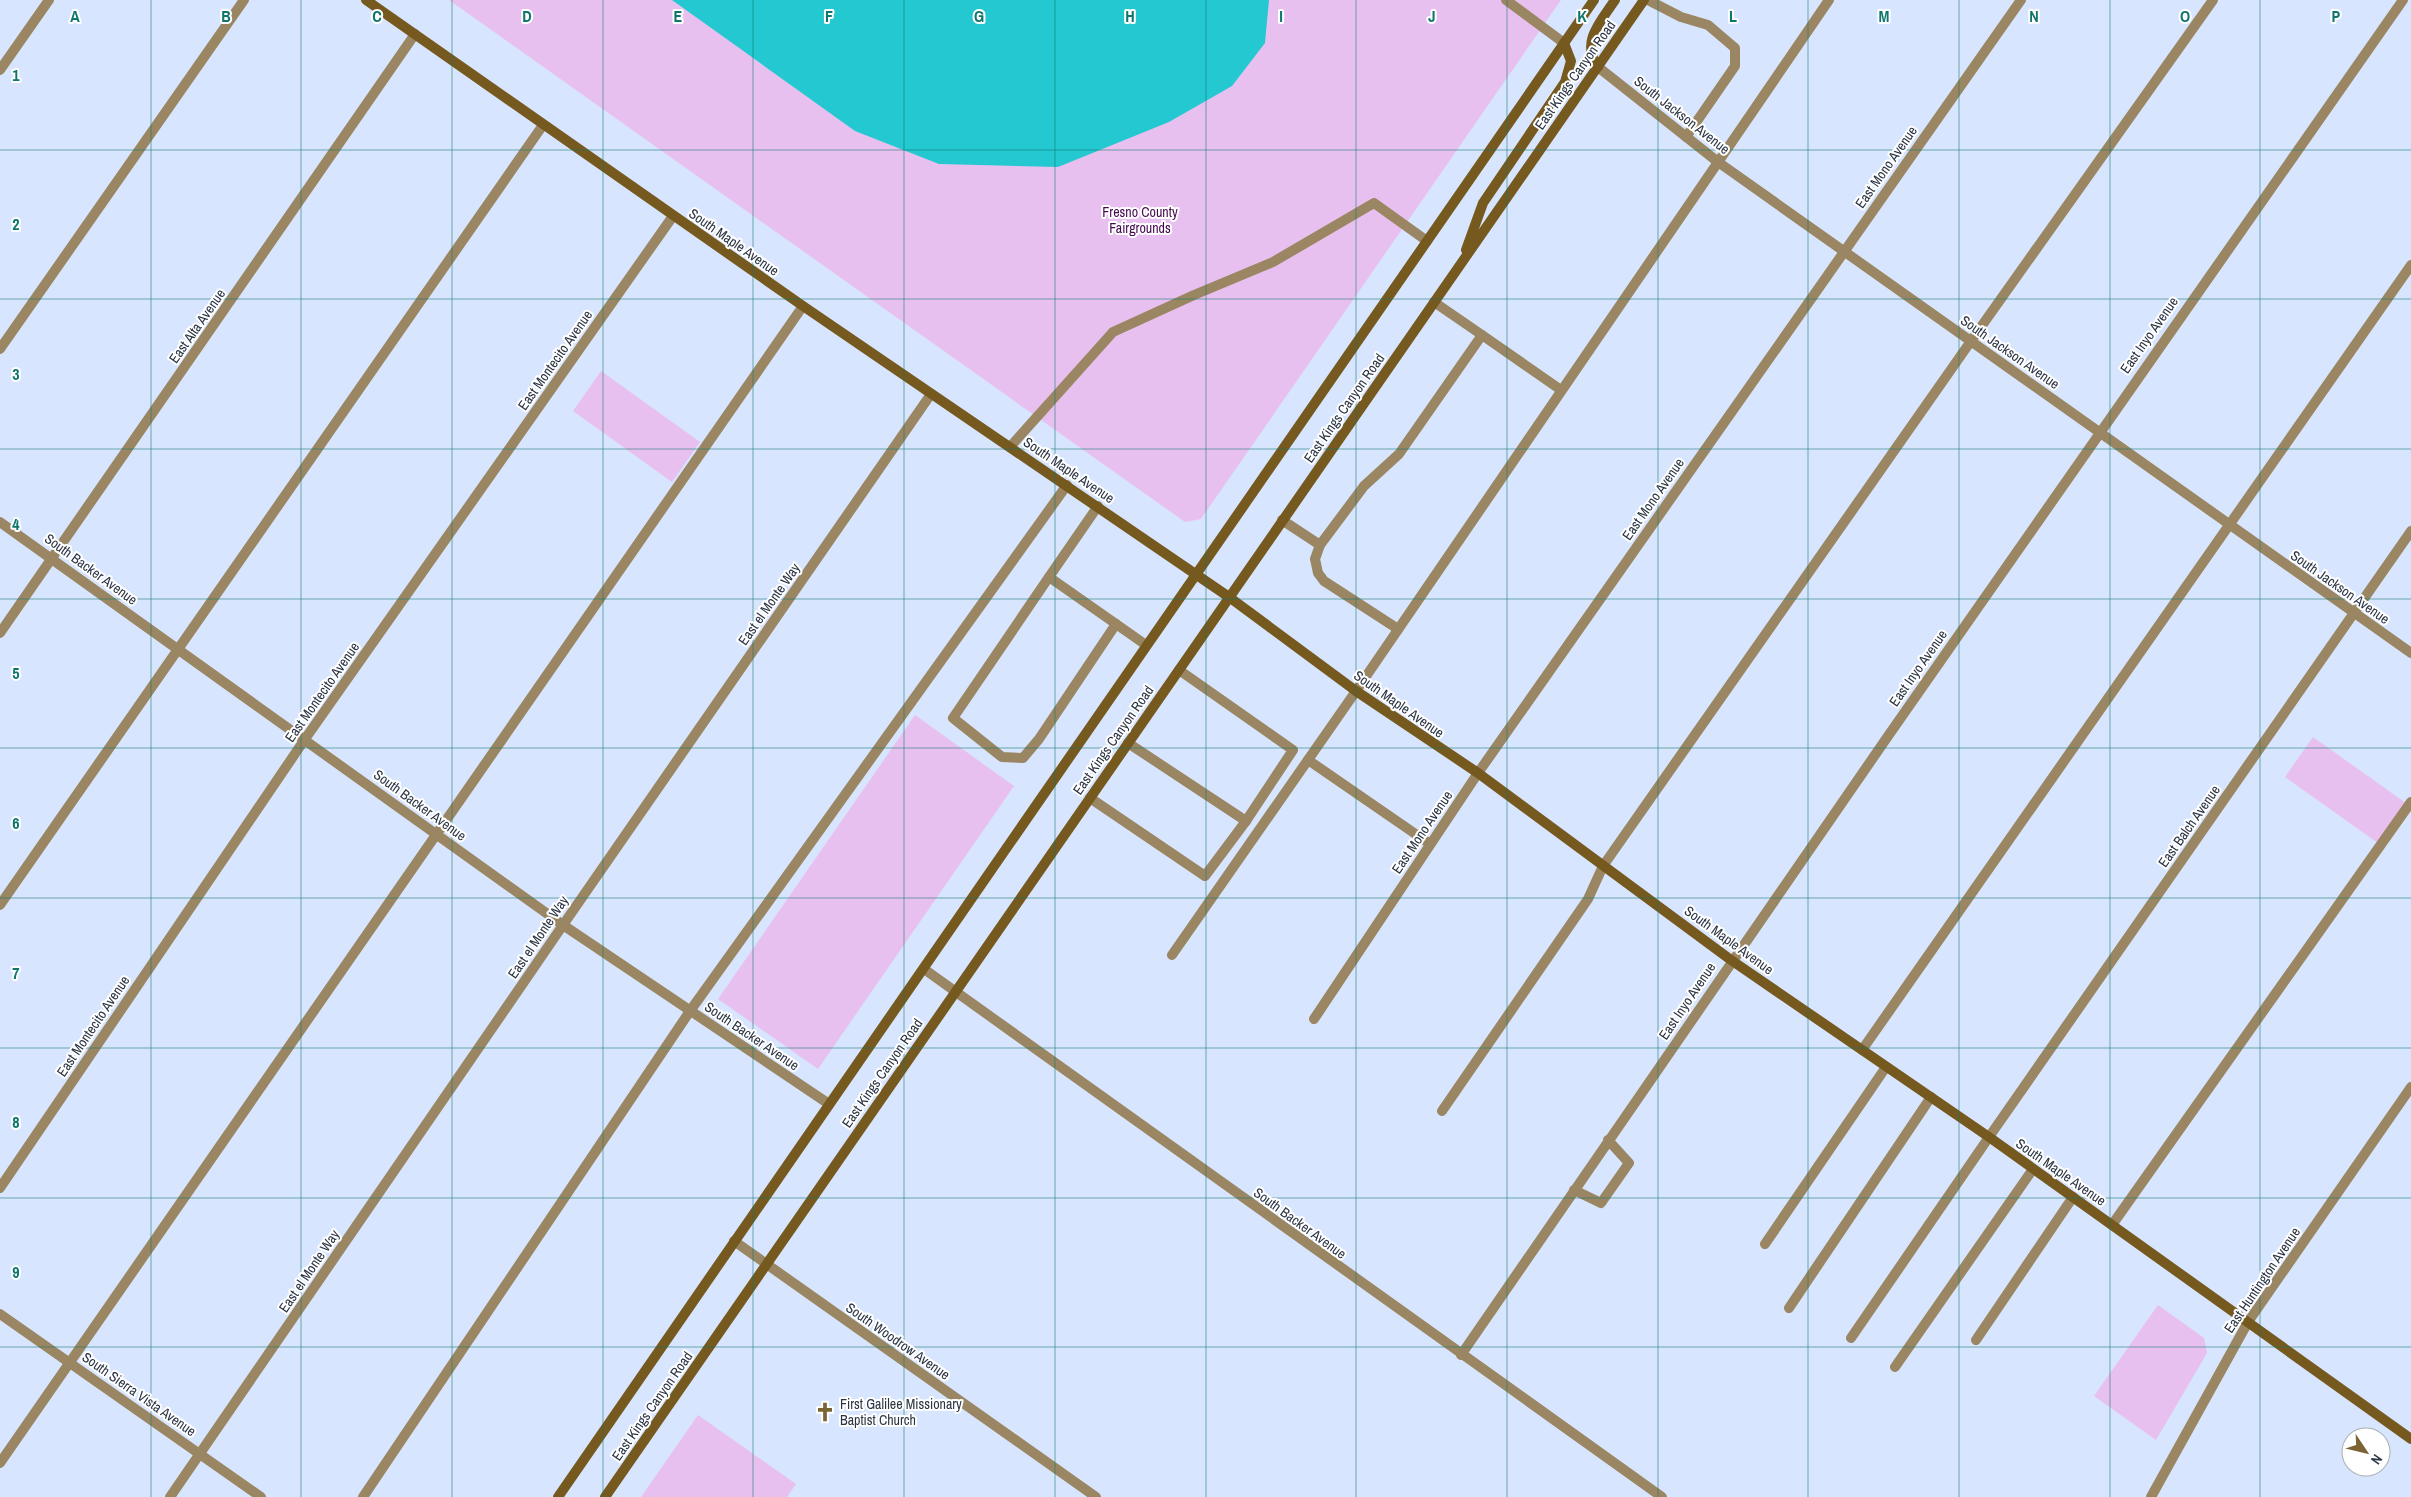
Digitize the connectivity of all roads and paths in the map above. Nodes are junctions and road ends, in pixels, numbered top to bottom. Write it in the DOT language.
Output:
graph roads {
  1 [pos="49,0"];
  2 [pos="244,0"];
  3 [pos="366,0"];
  4 [pos="1506,0"];
  5 [pos="1594,0"];
  6 [pos="1615,0"];
  7 [pos="1644,0"];
  8 [pos="1648,0"];
  9 [pos="1829,0"];
  10 [pos="2021,0"];
  11 [pos="2214,0"];
  12 [pos="2403,0"];
  13 [pos="415,34"];
  14 [pos="1564,43"];
  15 [pos="1598,67"];
  16 [pos="0,70"];
  17 [pos="543,125"];
  18 [pos="1686,137"];
  19 [pos="1718,162"];
  20 [pos="673,216"];
  21 [pos="1427,241"];
  22 [pos="1844,251"];
  23 [pos="1462,262"];
  24 [pos="2411,265"];
  25 [pos="1434,302"];
  26 [pos="803,306"];
  27 [pos="1482,335"];
  28 [pos="1971,342"];
  29 [pos="0,349"];
  30 [pos="1562,390"];
  31 [pos="931,394"];
  32 [pos="2098,432"];
  33 [pos="1010,447"];
  34 [pos="1068,485"];
  35 [pos="1098,506"];
  36 [pos="1282,520"];
  37 [pos="0,522"];
  38 [pos="2229,526"];
  39 [pos="2411,531"];
  40 [pos="1320,545"];
  41 [pos="52,559"];
  42 [pos="1196,574"];
  43 [pos="1049,577"];
  44 [pos="1229,597"];
  45 [pos="2353,614"];
  46 [pos="1116,624"];
  47 [pos="1398,629"];
  48 [pos="0,632"];
  49 [pos="1146,645"];
  50 [pos="178,648"];
  51 [pos="2411,653"];
  52 [pos="1179,670"];
  53 [pos="1356,691"];
  54 [pos="305,739"];
  55 [pos="1128,743"];
  56 [pos="1308,760"];
  57 [pos="1478,773"];
  58 [pos="1090,798"];
  59 [pos="2411,802"];
  60 [pos="1246,821"];
  61 [pos="436,834"];
  62 [pos="1430,844"];
  63 [pos="1604,866"];
  64 [pos="0,905"];
  65 [pos="562,925"];
  66 [pos="1172,954"];
  67 [pos="1731,960"];
  68 [pos="924,969"];
  69 [pos="955,992"];
  70 [pos="690,1011"];
  71 [pos="1314,1019"];
  72 [pos="1862,1050"];
  73 [pos="1886,1067"];
  74 [pos="2411,1087"];
  75 [pos="1931,1097"];
  76 [pos="829,1104"];
  77 [pos="1442,1111"];
  78 [pos="1989,1137"];
  79 [pos="1608,1140"];
  80 [pos="2033,1169"];
  81 [pos="0,1188"];
  82 [pos="1574,1190"];
  83 [pos="2073,1197"];
  84 [pos="2112,1225"];
  85 [pos="734,1241"];
  86 [pos="1765,1244"];
  87 [pos="767,1265"];
  88 [pos="1789,1308"];
  89 [pos="0,1314"];
  90 [pos="2248,1322"];
  91 [pos="1851,1338"];
  92 [pos="1976,1340"];
  93 [pos="1461,1355"];
  94 [pos="70,1363"];
  95 [pos="1895,1368"];
  96 [pos="2411,1439"];
  97 [pos="201,1453"];
  98 [pos="0,1463"];
  99 [pos="170,1497"];
  100 [pos="262,1497"];
  101 [pos="362,1497"];
  102 [pos="558,1497"];
  103 [pos="605,1497"];
  104 [pos="1096,1497"];
  105 [pos="1662,1497"];
  106 [pos="2151,1497"];
  1 -- 16 [label="street"];
  2 -- 29 [label="street"];
  3 -- 13 [label="main road, South Maple Avenue"];
  4 -- 14 [label="street"];
  5 -- 14 [label="main road, East Kings Canyon Road"];
  6 -- 15 [label="main road"];
  7 -- 15 [label="main road, East Kings Canyon Road"];
  8 -- 18 [label="street"];
  9 -- 19 [label="street"];
  10 -- 22 [label="street, East Mono Avenue"];
  11 -- 28 [label="street"];
  12 -- 32 [label="street, East Inyo Avenue"];
  13 -- 17 [label="main road, South Maple Avenue"];
  13 -- 41 [label="street, East Alta Avenue"];
  14 -- 21 [label="main road, East Kings Canyon Road"];
  14 -- 23 [label="main road"];
  15 -- 18 [label="street, South Jackson Avenue"];
  15 -- 23 [label="main road, East Kings Canyon Road"];
  17 -- 20 [label="main road, South Maple Avenue"];
  17 -- 50 [label="street"];
  18 -- 19 [label="street, South Jackson Avenue"];
  19 -- 22 [label="street, South Jackson Avenue"];
  19 -- 30 [label="street"];
  20 -- 26 [label="main road, South Maple Avenue"];
  20 -- 54 [label="street, East Montecito Avenue"];
  21 -- 33 [label="street"];
  21 -- 42 [label="main road, East Kings Canyon Road"];
  22 -- 28 [label="street, South Jackson Avenue"];
  22 -- 57 [label="street, East Mono Avenue"];
  23 -- 25 [label="main road, East Kings Canyon Road"];
  24 -- 38 [label="street"];
  25 -- 27 [label="street"];
  25 -- 36 [label="main road, East Kings Canyon Road"];
  26 -- 31 [label="main road, South Maple Avenue"];
  26 -- 61 [label="street"];
  27 -- 30 [label="street"];
  27 -- 40 [label="street"];
  28 -- 32 [label="street, South Jackson Avenue"];
  28 -- 63 [label="street"];
  30 -- 47 [label="street"];
  31 -- 33 [label="main road, South Maple Avenue"];
  31 -- 65 [label="street, East el Monte Way"];
  32 -- 38 [label="street, South Jackson Avenue"];
  32 -- 67 [label="street, East Inyo Avenue"];
  33 -- 34 [label="main road, South Maple Avenue"];
  34 -- 35 [label="main road, South Maple Avenue"];
  34 -- 70 [label="street"];
  35 -- 42 [label="main road, South Maple Avenue"];
  35 -- 43 [label="street"];
  36 -- 40 [label="street"];
  36 -- 44 [label="main road, East Kings Canyon Road"];
  37 -- 41 [label="street, South Backer Avenue"];
  38 -- 45 [label="street, South Jackson Avenue"];
  38 -- 72 [label="street"];
  39 -- 45 [label="street, East Balch Avenue"];
  40 -- 47 [label="street"];
  41 -- 48 [label="street, East Alta Avenue"];
  41 -- 50 [label="street, South Backer Avenue"];
  42 -- 44 [label="main road, South Maple Avenue"];
  42 -- 49 [label="main road, East Kings Canyon Road"];
  43 -- 46 [label="street"];
  43 -- 46 [label="street"];
  44 -- 52 [label="main road, East Kings Canyon Road"];
  44 -- 53 [label="main road, South Maple Avenue"];
  45 -- 51 [label="street, South Jackson Avenue"];
  45 -- 78 [label="street, East Balch Avenue"];
  46 -- 49 [label="street"];
  47 -- 53 [label="street"];
  49 -- 68 [label="main road, East Kings Canyon Road"];
  50 -- 54 [label="street, South Backer Avenue"];
  50 -- 64 [label="street"];
  52 -- 55 [label="main road, East Kings Canyon Road"];
  52 -- 60 [label="street"];
  53 -- 56 [label="street"];
  53 -- 57 [label="main road, South Maple Avenue"];
  54 -- 61 [label="street, South Backer Avenue"];
  54 -- 81 [label="street, East Montecito Avenue"];
  55 -- 58 [label="main road, East Kings Canyon Road"];
  55 -- 60 [label="street"];
  56 -- 62 [label="street"];
  56 -- 66 [label="street"];
  57 -- 62 [label="street, East Mono Avenue"];
  57 -- 63 [label="main road, South Maple Avenue"];
  58 -- 60 [label="street"];
  58 -- 69 [label="main road, East Kings Canyon Road"];
  59 -- 84 [label="street"];
  61 -- 65 [label="street, South Backer Avenue"];
  61 -- 94 [label="street"];
  62 -- 71 [label="street, East Mono Avenue"];
  63 -- 67 [label="main road, South Maple Avenue"];
  63 -- 77 [label="street"];
  65 -- 70 [label="street, South Backer Avenue"];
  65 -- 97 [label="street, East el Monte Way"];
  67 -- 72 [label="main road, South Maple Avenue"];
  67 -- 79 [label="street, East Inyo Avenue"];
  68 -- 69 [label="street, South Backer Avenue"];
  68 -- 76 [label="main road, East Kings Canyon Road"];
  69 -- 87 [label="main road, East Kings Canyon Road"];
  69 -- 93 [label="street, South Backer Avenue"];
  70 -- 76 [label="street, South Backer Avenue"];
  70 -- 101 [label="street"];
  72 -- 73 [label="main road, South Maple Avenue"];
  73 -- 75 [label="main road, South Maple Avenue"];
  73 -- 86 [label="street"];
  74 -- 90 [label="street, East Huntington Avenue"];
  75 -- 78 [label="main road, South Maple Avenue"];
  75 -- 88 [label="street"];
  76 -- 85 [label="main road, East Kings Canyon Road"];
  78 -- 80 [label="main road, South Maple Avenue"];
  78 -- 91 [label="street, East Balch Avenue"];
  79 -- 82 [label="street, East Inyo Avenue"];
  79 -- 82 [label="street"];
  80 -- 83 [label="main road, South Maple Avenue"];
  80 -- 95 [label="street"];
  82 -- 93 [label="street, East Inyo Avenue"];
  83 -- 84 [label="main road, South Maple Avenue"];
  83 -- 92 [label="street"];
  84 -- 90 [label="main road, South Maple Avenue"];
  85 -- 87 [label="street, South Woodrow Avenue"];
  85 -- 102 [label="main road, East Kings Canyon Road"];
  87 -- 103 [label="main road, East Kings Canyon Road"];
  87 -- 104 [label="street, South Woodrow Avenue"];
  89 -- 94 [label="street, South Sierra Vista Avenue"];
  90 -- 96 [label="main road, South Maple Avenue"];
  90 -- 106 [label="street, East Huntington Avenue"];
  93 -- 105 [label="street, South Backer Avenue"];
  94 -- 97 [label="street, South Sierra Vista Avenue"];
  94 -- 98 [label="street"];
  97 -- 99 [label="street, East el Monte Way"];
  97 -- 100 [label="street, South Sierra Vista Avenue"];
}
